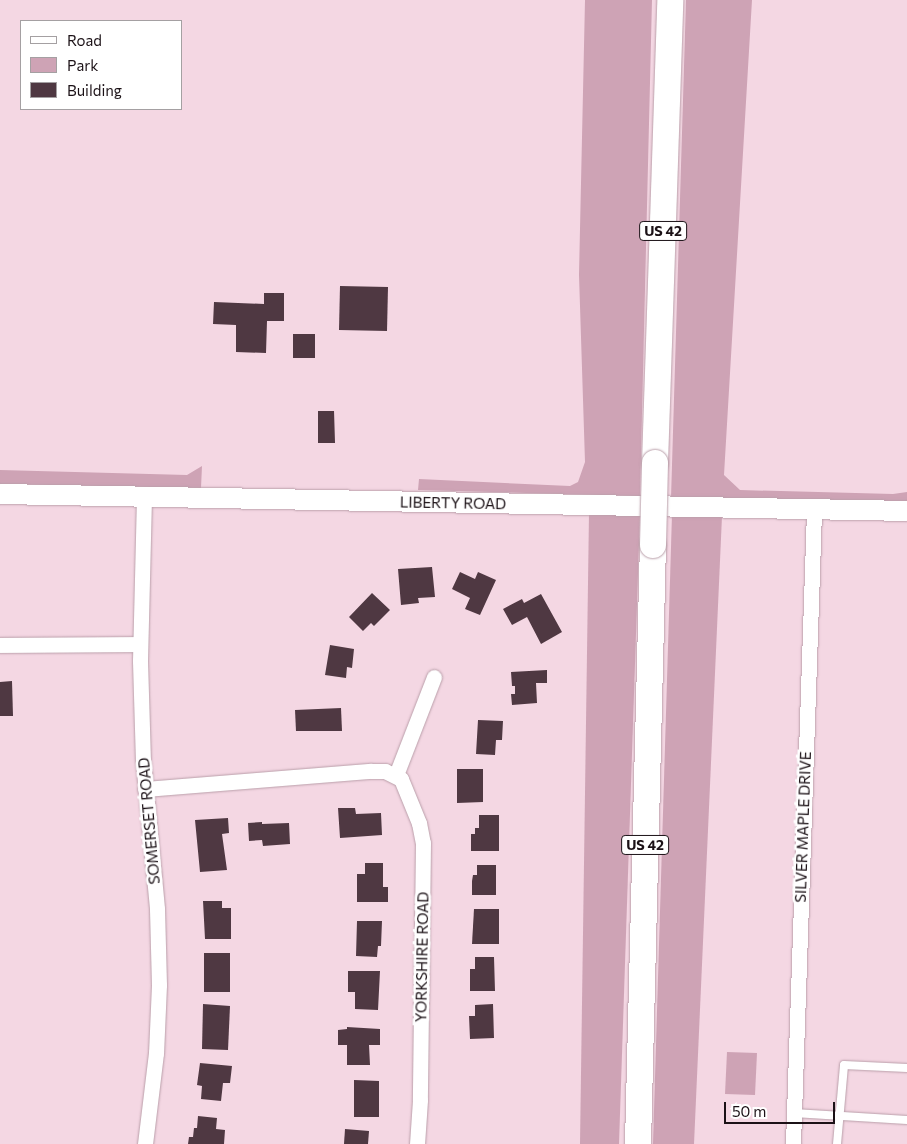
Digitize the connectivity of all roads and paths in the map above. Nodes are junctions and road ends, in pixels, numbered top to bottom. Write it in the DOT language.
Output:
graph roads {
  1 [pos="670,0"];
  2 [pos="0,494"];
  3 [pos="144,497"];
  4 [pos="814,510"];
  5 [pos="907,511"];
  6 [pos="140,644"];
  7 [pos="0,645"];
  8 [pos="434,677"];
  9 [pos="396,775"];
  10 [pos="145,789"];
  11 [pos="907,1068"];
  12 [pos="794,1113"];
  13 [pos="838,1117"];
  14 [pos="907,1120"];
  15 [pos="145,1144"];
  16 [pos="417,1144"];
  17 [pos="638,1144"];
  18 [pos="793,1144"];
  19 [pos="837,1144"];
  1 -- 17 [label="highway, US 42, bridge"];
  2 -- 3 [label="street, LIBERTY ROAD"];
  3 -- 4 [label="street, LIBERTY ROAD"];
  3 -- 6 [label="street, SOMERSET ROAD"];
  4 -- 5 [label="street, LIBERTY ROAD"];
  4 -- 12 [label="street, SILVER MAPLE DRIVE"];
  6 -- 7 [label="street"];
  6 -- 10 [label="street, SOMERSET ROAD"];
  8 -- 9 [label="street"];
  9 -- 10 [label="street"];
  9 -- 16 [label="street, YORKSHIRE ROAD"];
  10 -- 15 [label="street, SOMERSET ROAD"];
  11 -- 13 [label="lane"];
  12 -- 13 [label="lane"];
  12 -- 18 [label="street, SILVER MAPLE DRIVE"];
  13 -- 14 [label="lane"];
  13 -- 19 [label="lane"];
}
